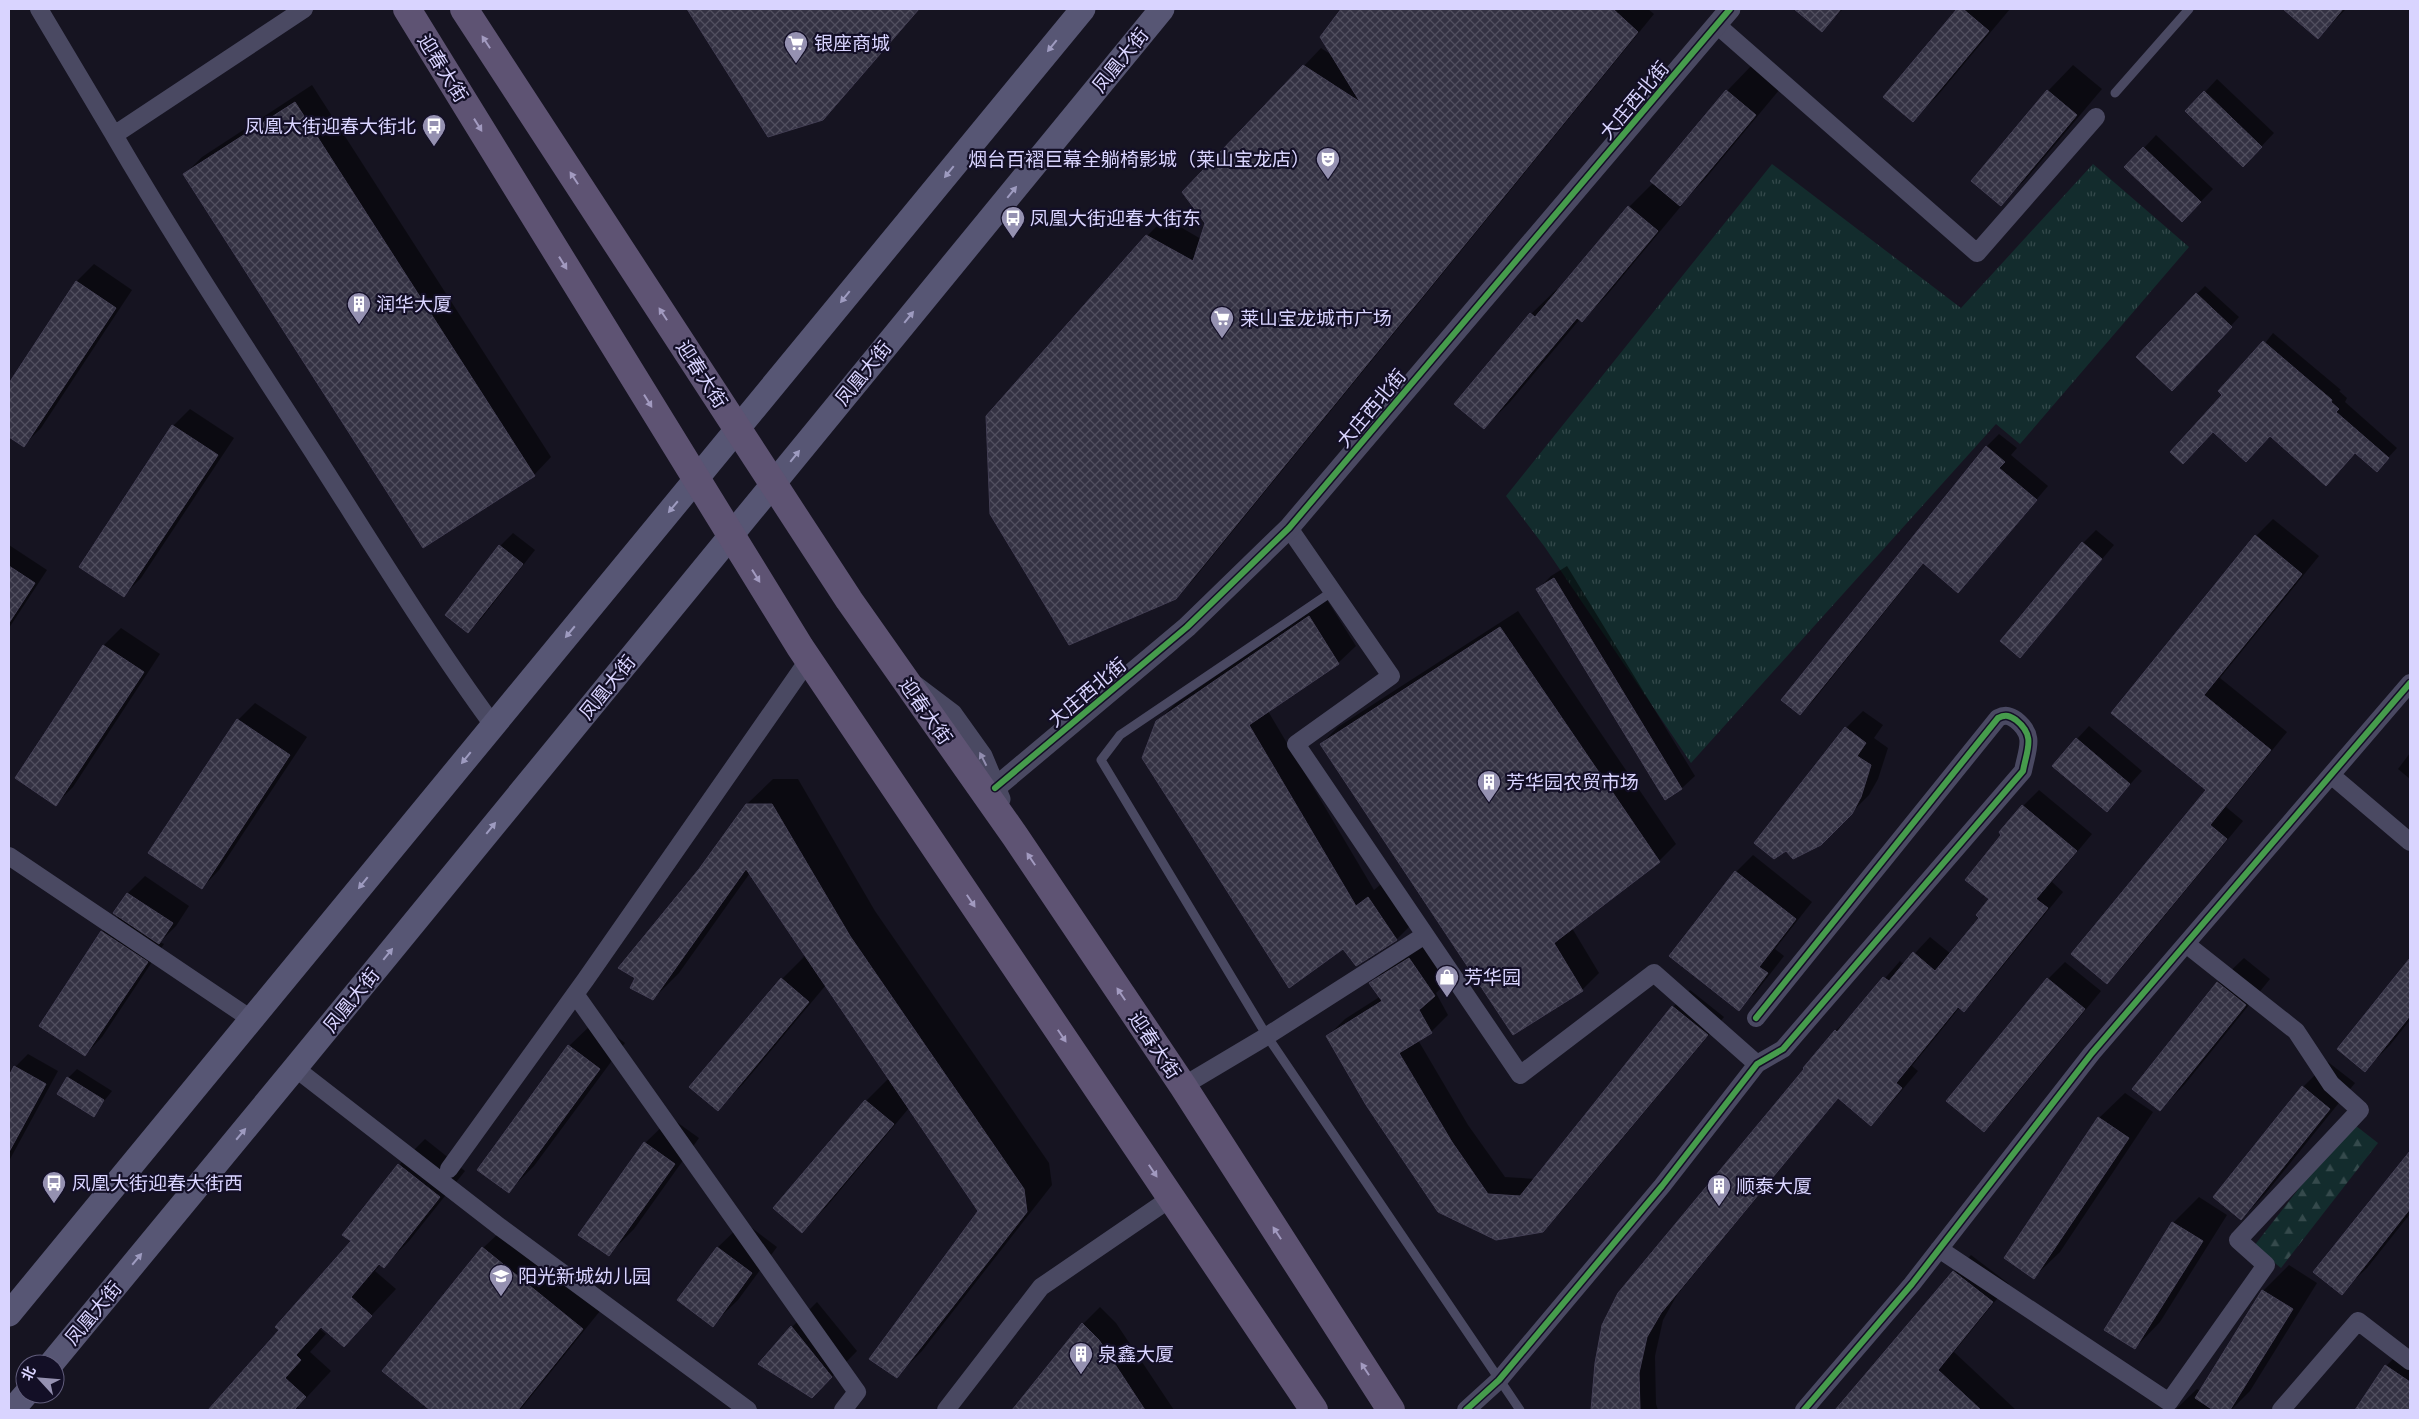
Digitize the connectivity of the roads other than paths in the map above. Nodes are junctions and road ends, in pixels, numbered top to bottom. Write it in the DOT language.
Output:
graph roads {
  1 [pos="39,9"];
  2 [pos="304,9"];
  3 [pos="406,9"];
  4 [pos="464,9"];
  5 [pos="1083,9"];
  6 [pos="1162,9"];
  7 [pos="1730,9"];
  8 [pos="2189,9"];
  9 [pos="1717,26"];
  10 [pos="2115,93"];
  11 [pos="2096,117"];
  12 [pos="114,135"];
  13 [pos="737,429"];
  14 [pos="696,479"];
  15 [pos="773,483"];
  16 [pos="1289,528"];
  17 [pos="730,534"];
  18 [pos="1333,591"];
  19 [pos="809,659"];
  20 [pos="902,676"];
  21 [pos="2410,683"];
  22 [pos="493,725"];
  23 [pos="2331,775"];
  24 [pos="995,788"];
  25 [pos="1015,836"];
  26 [pos="2410,842"];
  27 [pos="9,856"];
  28 [pos="1424,935"];
  29 [pos="2186,944"];
  30 [pos="576,994"];
  31 [pos="1756,1018"];
  32 [pos="251,1020"];
  33 [pos="1267,1036"];
  34 [pos="1757,1064"];
  35 [pos="295,1068"];
  36 [pos="1183,1086"];
  37 [pos="449,1169"];
  38 [pos="1171,1198"];
  39 [pos="1939,1249"];
  40 [pos="9,1314"];
  41 [pos="59,1354"];
  42 [pos="2410,1361"];
  43 [pos="1499,1380"];
  44 [pos="2175,1406"];
  45 [pos="748,1410"];
  46 [pos="843,1410"];
  47 [pos="946,1410"];
  48 [pos="1314,1410"];
  49 [pos="1391,1410"];
  50 [pos="1466,1410"];
  51 [pos="1520,1410"];
  52 [pos="1804,1410"];
  53 [pos="2281,1410"];
  1 -- 12 [label="street"];
  2 -- 12 [label="street"];
  3 -- 14 [label="main road, 迎春大街, one-way"];
  13 -- 4 [label="main road, 迎春大街, one-way"];
  5 -- 13 [label="main road, one-way"];
  15 -- 6 [label="main road, 凤凰大街, one-way"];
  7 -- 9 [label="street, 大庄西北街"];
  8 -- 10 [label="lane"];
  9 -- 11 [label="street"];
  9 -- 16 [label="street, 大庄西北街"];
  12 -- 22 [label="street"];
  13 -- 14 [label="main road"];
  13 -- 15 [label="main road, 迎春大街"];
  14 -- 17 [label="main road, 迎春大街"];
  14 -- 22 [label="main road, one-way"];
  15 -- 17 [label="main road, 凤凰大街"];
  15 -- 20 [label="main road, 迎春大街"];
  16 -- 18 [label="street"];
  16 -- 24 [label="street, 大庄西北街"];
  17 -- 19 [label="main road, 迎春大街, one-way"];
  35 -- 17 [label="main road, 凤凰大街, one-way"];
  18 -- 28 [label="street"];
  18 -- 33 [label="lane"];
  19 -- 30 [label="street"];
  19 -- 38 [label="main road, 迎春大街, one-way"];
  24 -- 20 [label="street, one-way"];
  20 -- 25 [label="main road, 迎春大街"];
  21 -- 23 [label="street"];
  22 -- 32 [label="main road, one-way"];
  23 -- 26 [label="street"];
  23 -- 29 [label="street"];
  24 -- 25 [label="street"];
  36 -- 25 [label="main road, 迎春大街, one-way"];
  27 -- 32 [label="street"];
  28 -- 33 [label="street"];
  28 -- 34 [label="street"];
  29 -- 39 [label="street"];
  29 -- 44 [label="street"];
  30 -- 37 [label="street"];
  30 -- 46 [label="street"];
  31 -- 34 [label="street"];
  32 -- 40 [label="main road"];
  33 -- 36 [label="street"];
  33 -- 43 [label="lane"];
  34 -- 43 [label="street"];
  41 -- 35 [label="main road, 凤凰大街, one-way"];
  35 -- 45 [label="street"];
  49 -- 36 [label="main road, 迎春大街, one-way"];
  38 -- 47 [label="street"];
  38 -- 48 [label="main road, 迎春大街"];
  39 -- 44 [label="street"];
  39 -- 52 [label="street"];
  42 -- 53 [label="street"];
  43 -- 50 [label="street"];
  43 -- 51 [label="lane"];
}
